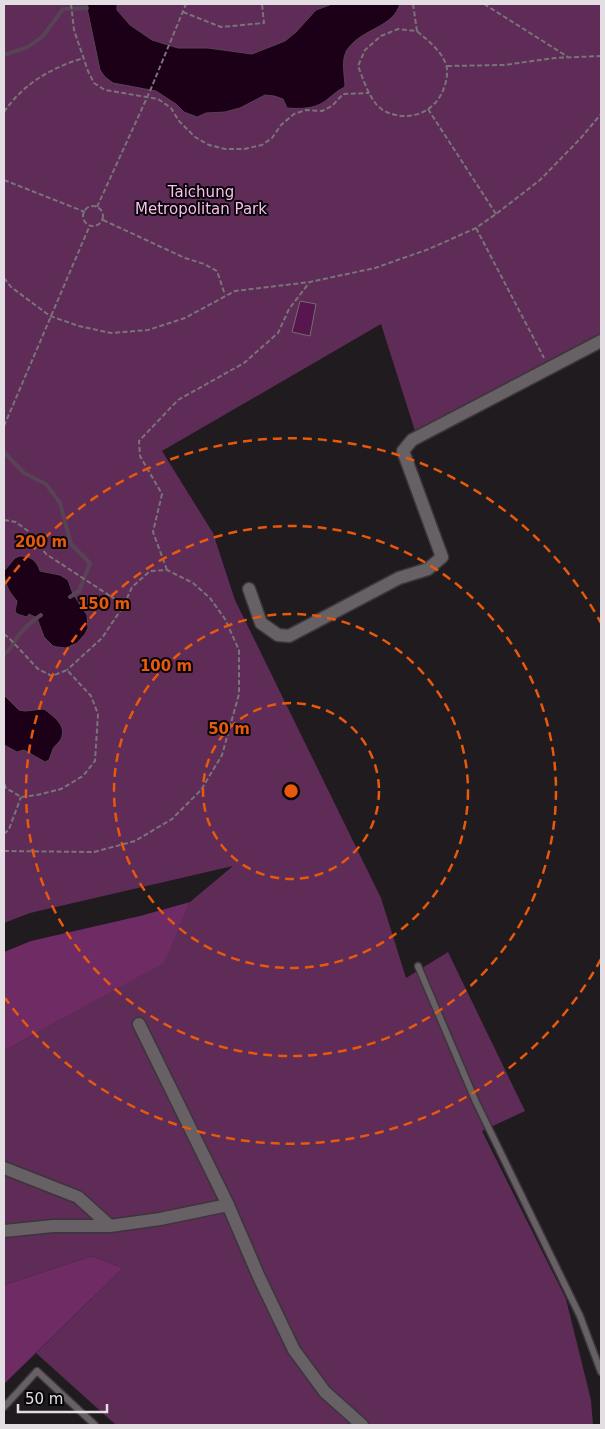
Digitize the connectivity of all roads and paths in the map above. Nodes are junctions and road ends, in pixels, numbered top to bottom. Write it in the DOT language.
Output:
graph roads {
  1 [pos="71,4"];
  2 [pos="186,4"];
  3 [pos="262,4"];
  4 [pos="413,4"];
  5 [pos="484,4"];
  6 [pos="183,12"];
  7 [pos="417,31"];
  8 [pos="601,56"];
  9 [pos="568,57"];
  10 [pos="84,58"];
  11 [pos="447,66"];
  12 [pos="369,93"];
  13 [pos="147,98"];
  14 [pos="428,109"];
  15 [pos="4,112"];
  16 [pos="601,114"];
  17 [pos="4,180"];
  18 [pos="97,207"];
  19 [pos="85,212"];
  20 [pos="496,214"];
  21 [pos="103,220"];
  22 [pos="90,225"];
  23 [pos="476,228"];
  24 [pos="4,278"];
  25 [pos="310,282"];
  26 [pos="226,296"];
  27 [pos="50,316"];
  28 [pos="601,341"];
  29 [pos="550,369"];
  30 [pos="4,426"];
  31 [pos="4,520"];
  32 [pos="167,570"];
  33 [pos="249,589"];
  34 [pos="124,605"];
  35 [pos="4,634"];
  36 [pos="67,670"];
  37 [pos="4,783"];
  38 [pos="21,797"];
  39 [pos="4,834"];
  40 [pos="4,851"];
  41 [pos="418,966"];
  42 [pos="139,1024"];
  43 [pos="4,1168"];
  44 [pos="228,1205"];
  45 [pos="110,1226"];
  46 [pos="4,1230"];
  47 [pos="601,1372"];
  48 [pos="4,1407"];
  49 [pos="95,1425"];
  50 [pos="362,1425"];
  1 -- 10 [label="path"];
  2 -- 6 [label="path"];
  3 -- 6 [label="path"];
  4 -- 7 [label="path"];
  5 -- 9 [label="path"];
  6 -- 13 [label="path"];
  7 -- 11 [label="path"];
  7 -- 12 [label="path"];
  8 -- 9 [label="path"];
  9 -- 11 [label="path"];
  10 -- 13 [label="path"];
  10 -- 15 [label="path"];
  11 -- 14 [label="path"];
  12 -- 13 [label="path"];
  12 -- 14 [label="path"];
  13 -- 18 [label="path"];
  14 -- 20 [label="path"];
  16 -- 20 [label="path"];
  17 -- 19 [label="path"];
  18 -- 19 [label="path"];
  18 -- 21 [label="path"];
  19 -- 22 [label="path"];
  20 -- 23 [label="path"];
  21 -- 22 [label="path"];
  21 -- 26 [label="path"];
  22 -- 27 [label="path"];
  23 -- 25 [label="path"];
  23 -- 29 [label="path"];
  24 -- 27 [label="path"];
  25 -- 26 [label="path"];
  25 -- 32 [label="path"];
  26 -- 27 [label="path"];
  27 -- 30 [label="path"];
  28 -- 29 [label="street"];
  29 -- 33 [label="street"];
  31 -- 34 [label="path"];
  32 -- 34 [label="path"];
  32 -- 40 [label="path"];
  34 -- 36 [label="path"];
  35 -- 36 [label="path"];
  36 -- 38 [label="path"];
  37 -- 38 [label="path"];
  38 -- 39 [label="path"];
  41 -- 47 [label="lane"];
  42 -- 44 [label="street"];
  43 -- 45 [label="street"];
  44 -- 45 [label="street"];
  44 -- 50 [label="street"];
  45 -- 46 [label="street"];
  48 -- 49 [label="lane"];
}
